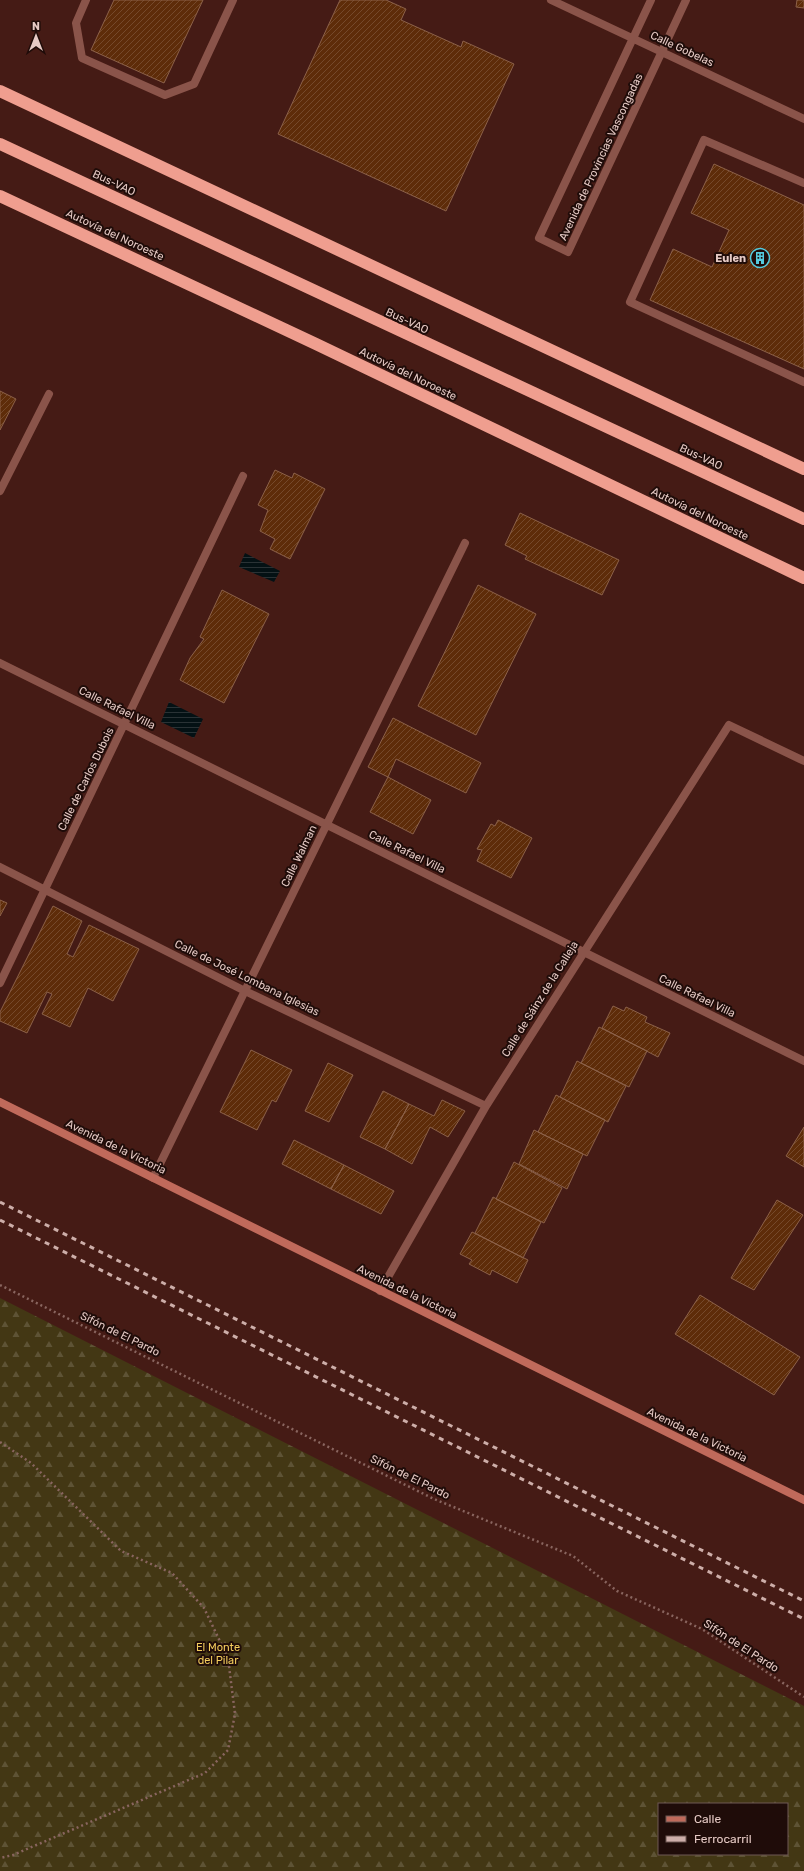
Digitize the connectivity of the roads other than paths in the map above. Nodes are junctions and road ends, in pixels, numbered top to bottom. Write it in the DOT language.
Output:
graph roads {
  1 [pos="86,0"];
  2 [pos="233,0"];
  3 [pos="551,0"];
  4 [pos="651,0"];
  5 [pos="686,0"];
  6 [pos="634,39"];
  7 [pos="662,52"];
  8 [pos="0,91"];
  9 [pos="804,119"];
  10 [pos="0,144"];
  11 [pos="804,183"];
  12 [pos="0,196"];
  13 [pos="804,382"];
  14 [pos="49,394"];
  15 [pos="804,469"];
  16 [pos="243,476"];
  17 [pos="0,491"];
  18 [pos="804,520"];
  19 [pos="465,543"];
  20 [pos="804,578"];
  21 [pos="0,663"];
  22 [pos="124,724"];
  23 [pos="804,761"];
  24 [pos="327,824"];
  25 [pos="0,867"];
  26 [pos="45,889"];
  27 [pos="583,952"];
  28 [pos="0,983"];
  29 [pos="245,991"];
  30 [pos="804,1061"];
  31 [pos="0,1102"];
  32 [pos="486,1106"];
  33 [pos="154,1178"];
  34 [pos="380,1291"];
  35 [pos="804,1500"];
  1 -- 2 [label="street"];
  3 -- 6 [label="street, Calle Gobelas"];
  4 -- 6 [label="street, Avenida de Provincias Vascongadas"];
  5 -- 7 [label="street, Avenida de Provincias Vascongadas"];
  6 -- 7 [label="street, Calle Gobelas"];
  6 -- 7 [label="street, Avenida de Provincias Vascongadas"];
  7 -- 9 [label="street, Calle Gobelas"];
  8 -- 15 [label="highway"];
  10 -- 18 [label="highway, Bus-VAO"];
  11 -- 13 [label="street"];
  12 -- 20 [label="highway, Autovía del Noroeste"];
  14 -- 17 [label="street"];
  16 -- 22 [label="street, Calle de Carlos Dubois"];
  19 -- 24 [label="street, Calle Walman"];
  21 -- 22 [label="street, Calle Rafael Villa"];
  22 -- 24 [label="street, Calle Rafael Villa"];
  22 -- 26 [label="street, Calle de Carlos Dubois"];
  23 -- 27 [label="street, Calle de Sáinz de la Calleja"];
  24 -- 27 [label="street, Calle Rafael Villa"];
  24 -- 29 [label="street, Calle Walman"];
  25 -- 26 [label="street, Calle de José Lombana Iglesias"];
  26 -- 28 [label="street, Calle de Carlos Dubois"];
  26 -- 29 [label="street, Calle de José Lombana Iglesias"];
  27 -- 30 [label="street, Calle Rafael Villa"];
  27 -- 32 [label="street, Calle de Sáinz de la Calleja"];
  29 -- 32 [label="street, Calle de José Lombana Iglesias"];
  29 -- 33 [label="street, Calle Walman"];
  31 -- 33 [label="street, Avenida de la Victoria"];
  32 -- 34 [label="street, Calle de Sáinz de la Calleja"];
  33 -- 34 [label="street, Avenida de la Victoria"];
  34 -- 35 [label="street, Avenida de la Victoria"];
}
